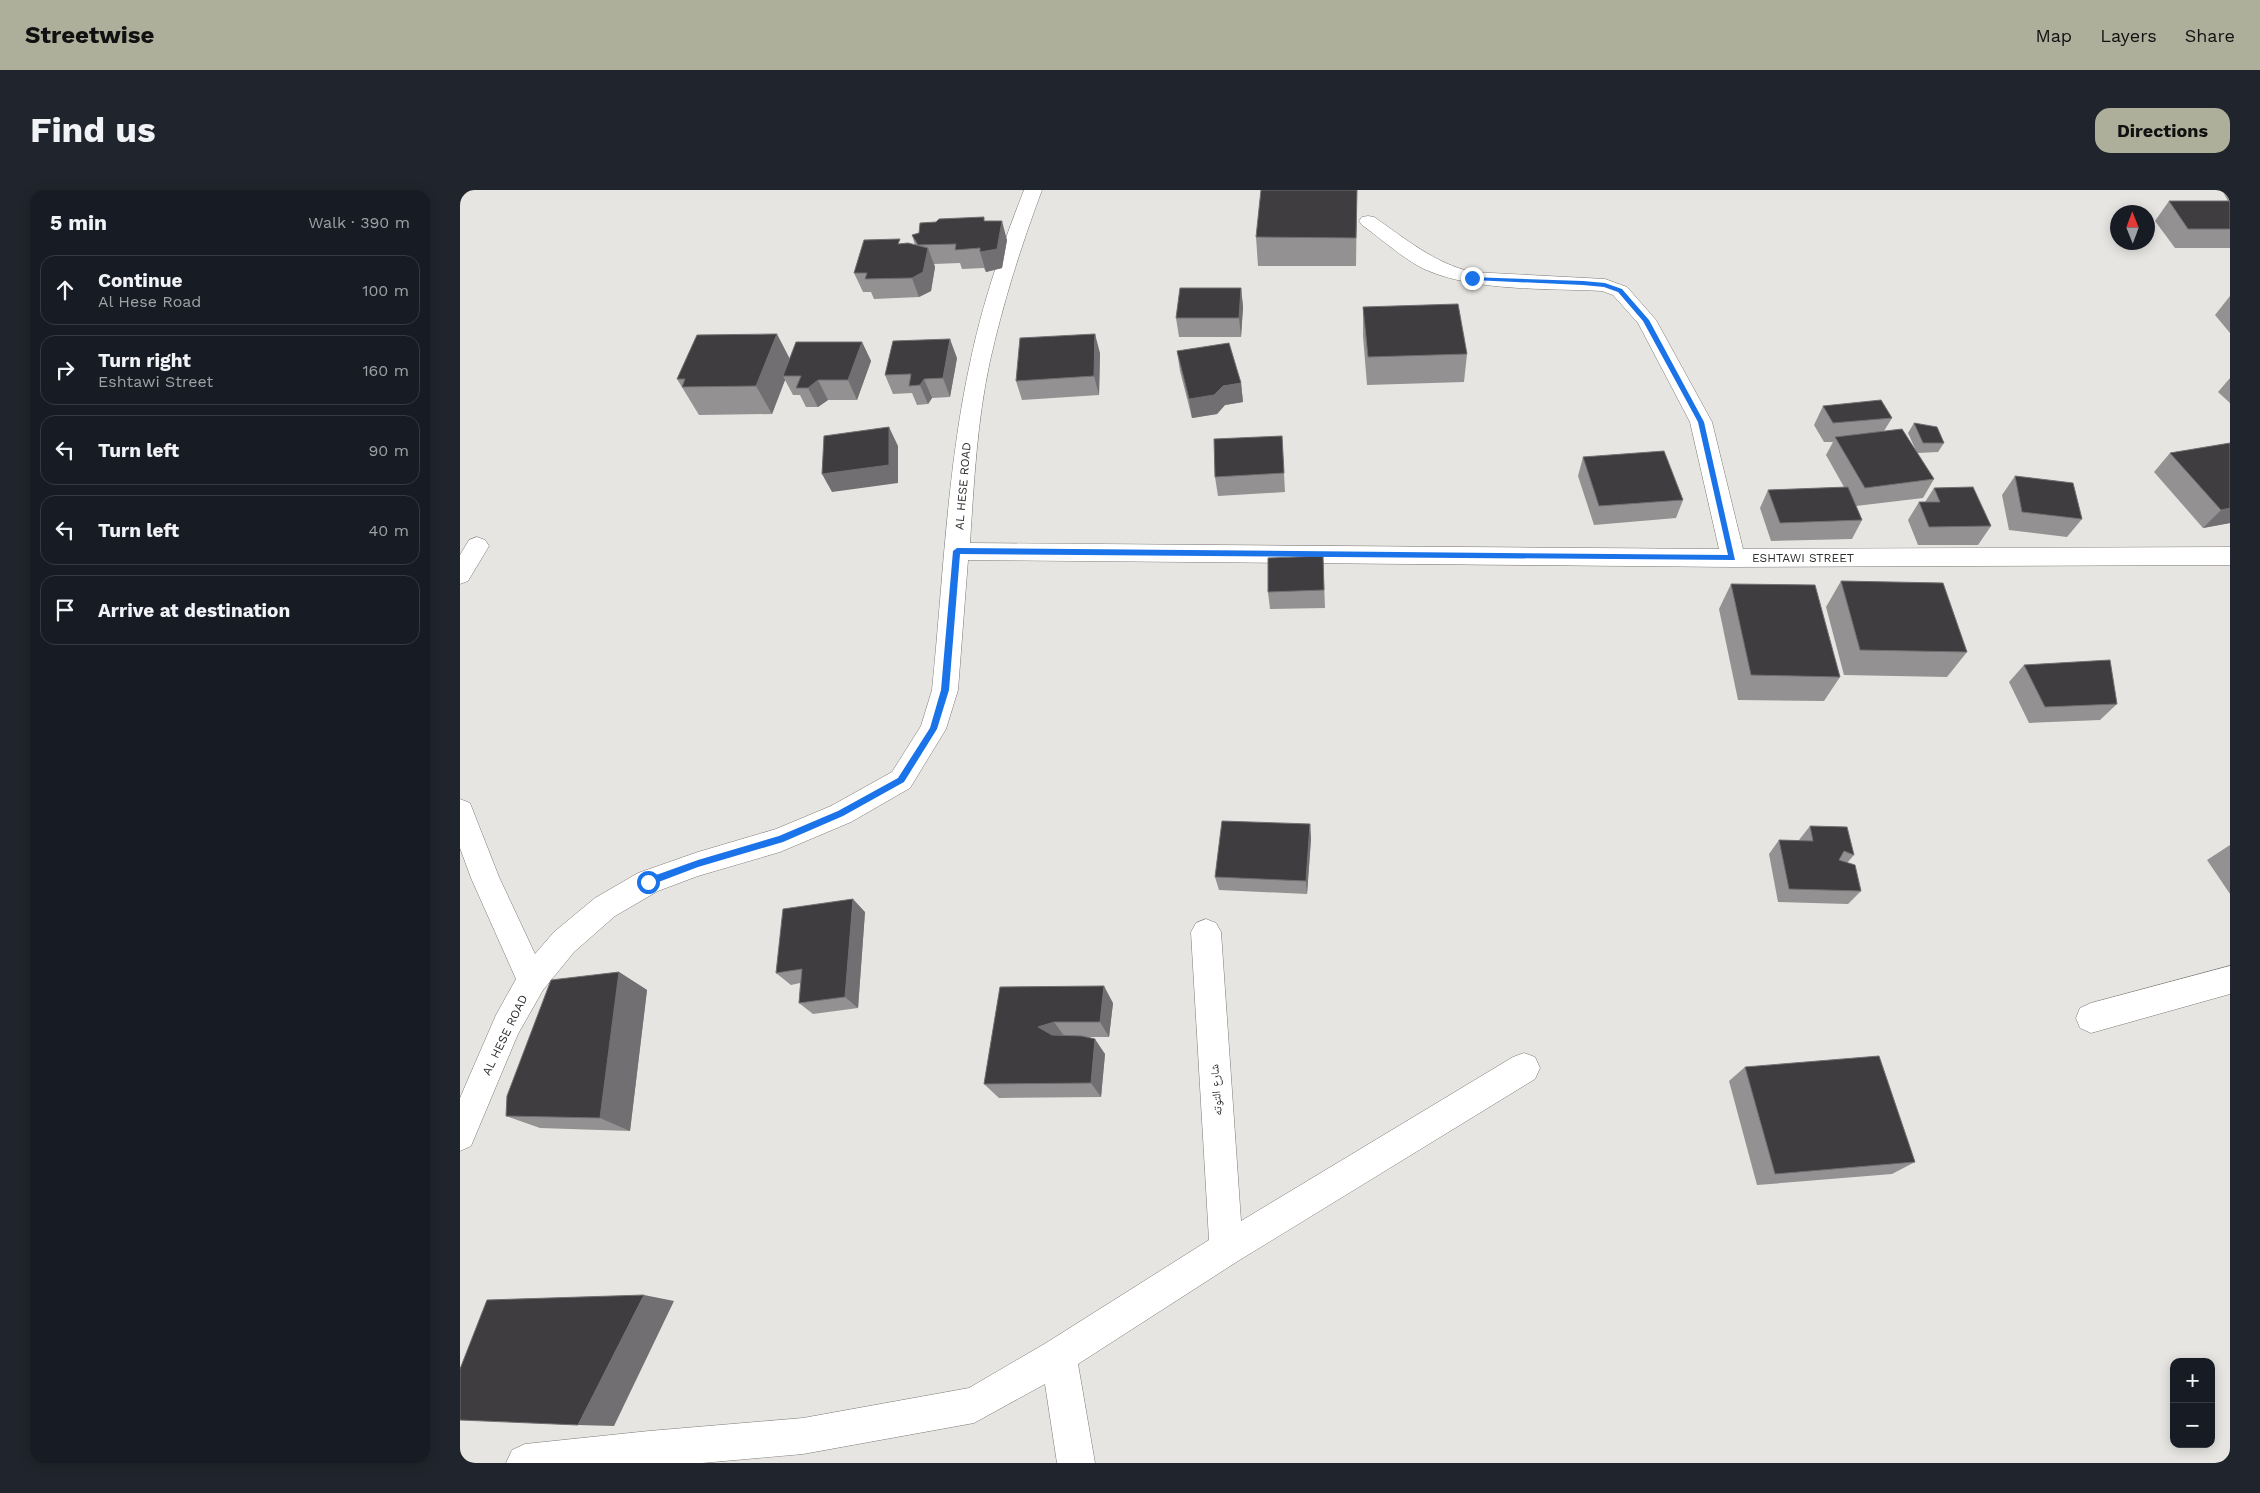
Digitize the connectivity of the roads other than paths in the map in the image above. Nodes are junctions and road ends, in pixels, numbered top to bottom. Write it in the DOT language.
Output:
graph roads {
  1 [pos="1033,190"];
  2 [pos="1368,221"];
  3 [pos="477,546"];
  4 [pos="957,551"];
  5 [pos="2230,556"];
  6 [pos="1732,558"];
  7 [pos="460,575"];
  8 [pos="460,811"];
  9 [pos="1206,932"];
  10 [pos="532,980"];
  11 [pos="2230,980"];
  12 [pos="2091,1018"];
  13 [pos="1524,1068"];
  14 [pos="467,1103"];
  15 [pos="460,1136"];
  16 [pos="1226,1249"];
  17 [pos="1059,1356"];
  18 [pos="525,1463"];
  19 [pos="1076,1463"];
  1 -- 4 [label="street, AL HESE ROAD"];
  2 -- 6 [label="street"];
  3 -- 7 [label="street"];
  4 -- 6 [label="street, ESHTAWI STREET"];
  4 -- 10 [label="street, AL HESE ROAD"];
  5 -- 6 [label="street, ESHTAWI STREET"];
  8 -- 10 [label="street"];
  9 -- 16 [label="street, شارع التوته"];
  10 -- 14 [label="street, AL HESE ROAD"];
  11 -- 12 [label="street"];
  13 -- 16 [label="street"];
  14 -- 15 [label="street, AL HESE ROAD"];
  16 -- 17 [label="street"];
  17 -- 18 [label="street"];
  17 -- 19 [label="street"];
}
